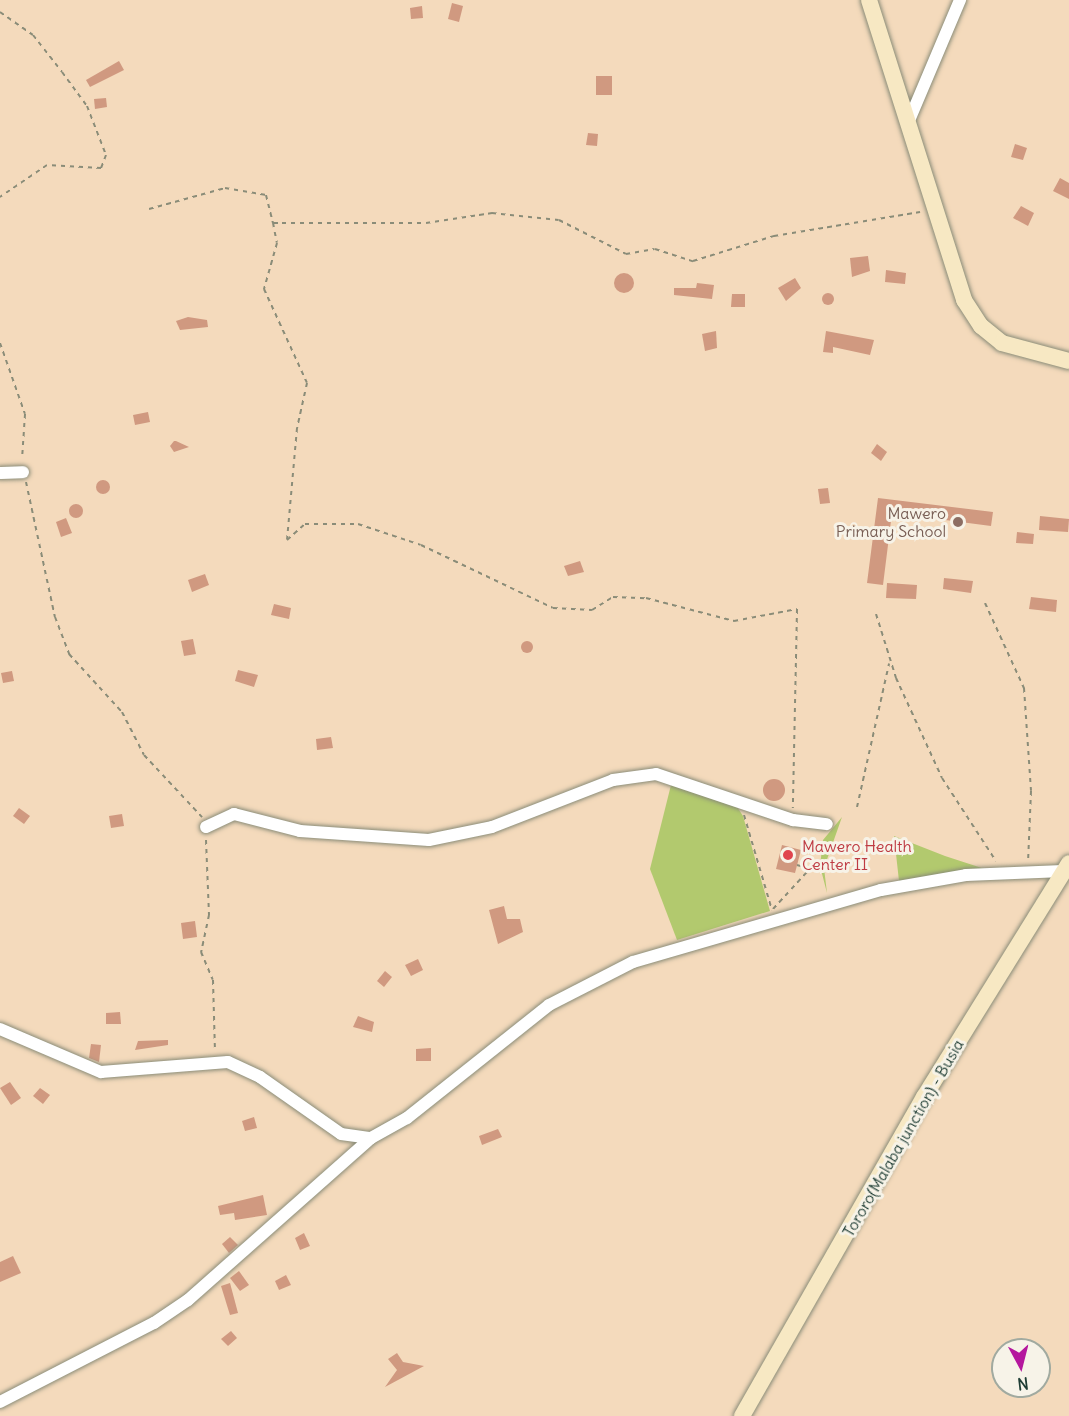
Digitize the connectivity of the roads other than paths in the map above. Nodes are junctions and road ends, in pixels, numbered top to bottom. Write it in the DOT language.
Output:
graph roads {
  1 [pos="869,0"];
  2 [pos="960,0"];
  3 [pos="908,123"];
  4 [pos="1069,361"];
  5 [pos="23,472"];
  6 [pos="0,473"];
  7 [pos="827,824"];
  8 [pos="206,827"];
  9 [pos="1066,867"];
  10 [pos="0,1029"];
  11 [pos="371,1138"];
  12 [pos="0,1402"];
  13 [pos="742,1416"];
  1 -- 3 [label="main road"];
  2 -- 3 [label="street"];
  3 -- 4 [label="main road"];
  5 -- 6 [label="street"];
  7 -- 8 [label="street"];
  9 -- 11 [label="street"];
  9 -- 13 [label="main road, Tororo(Malaba junction) - Busia"];
  10 -- 11 [label="street"];
  11 -- 12 [label="street"];
}
